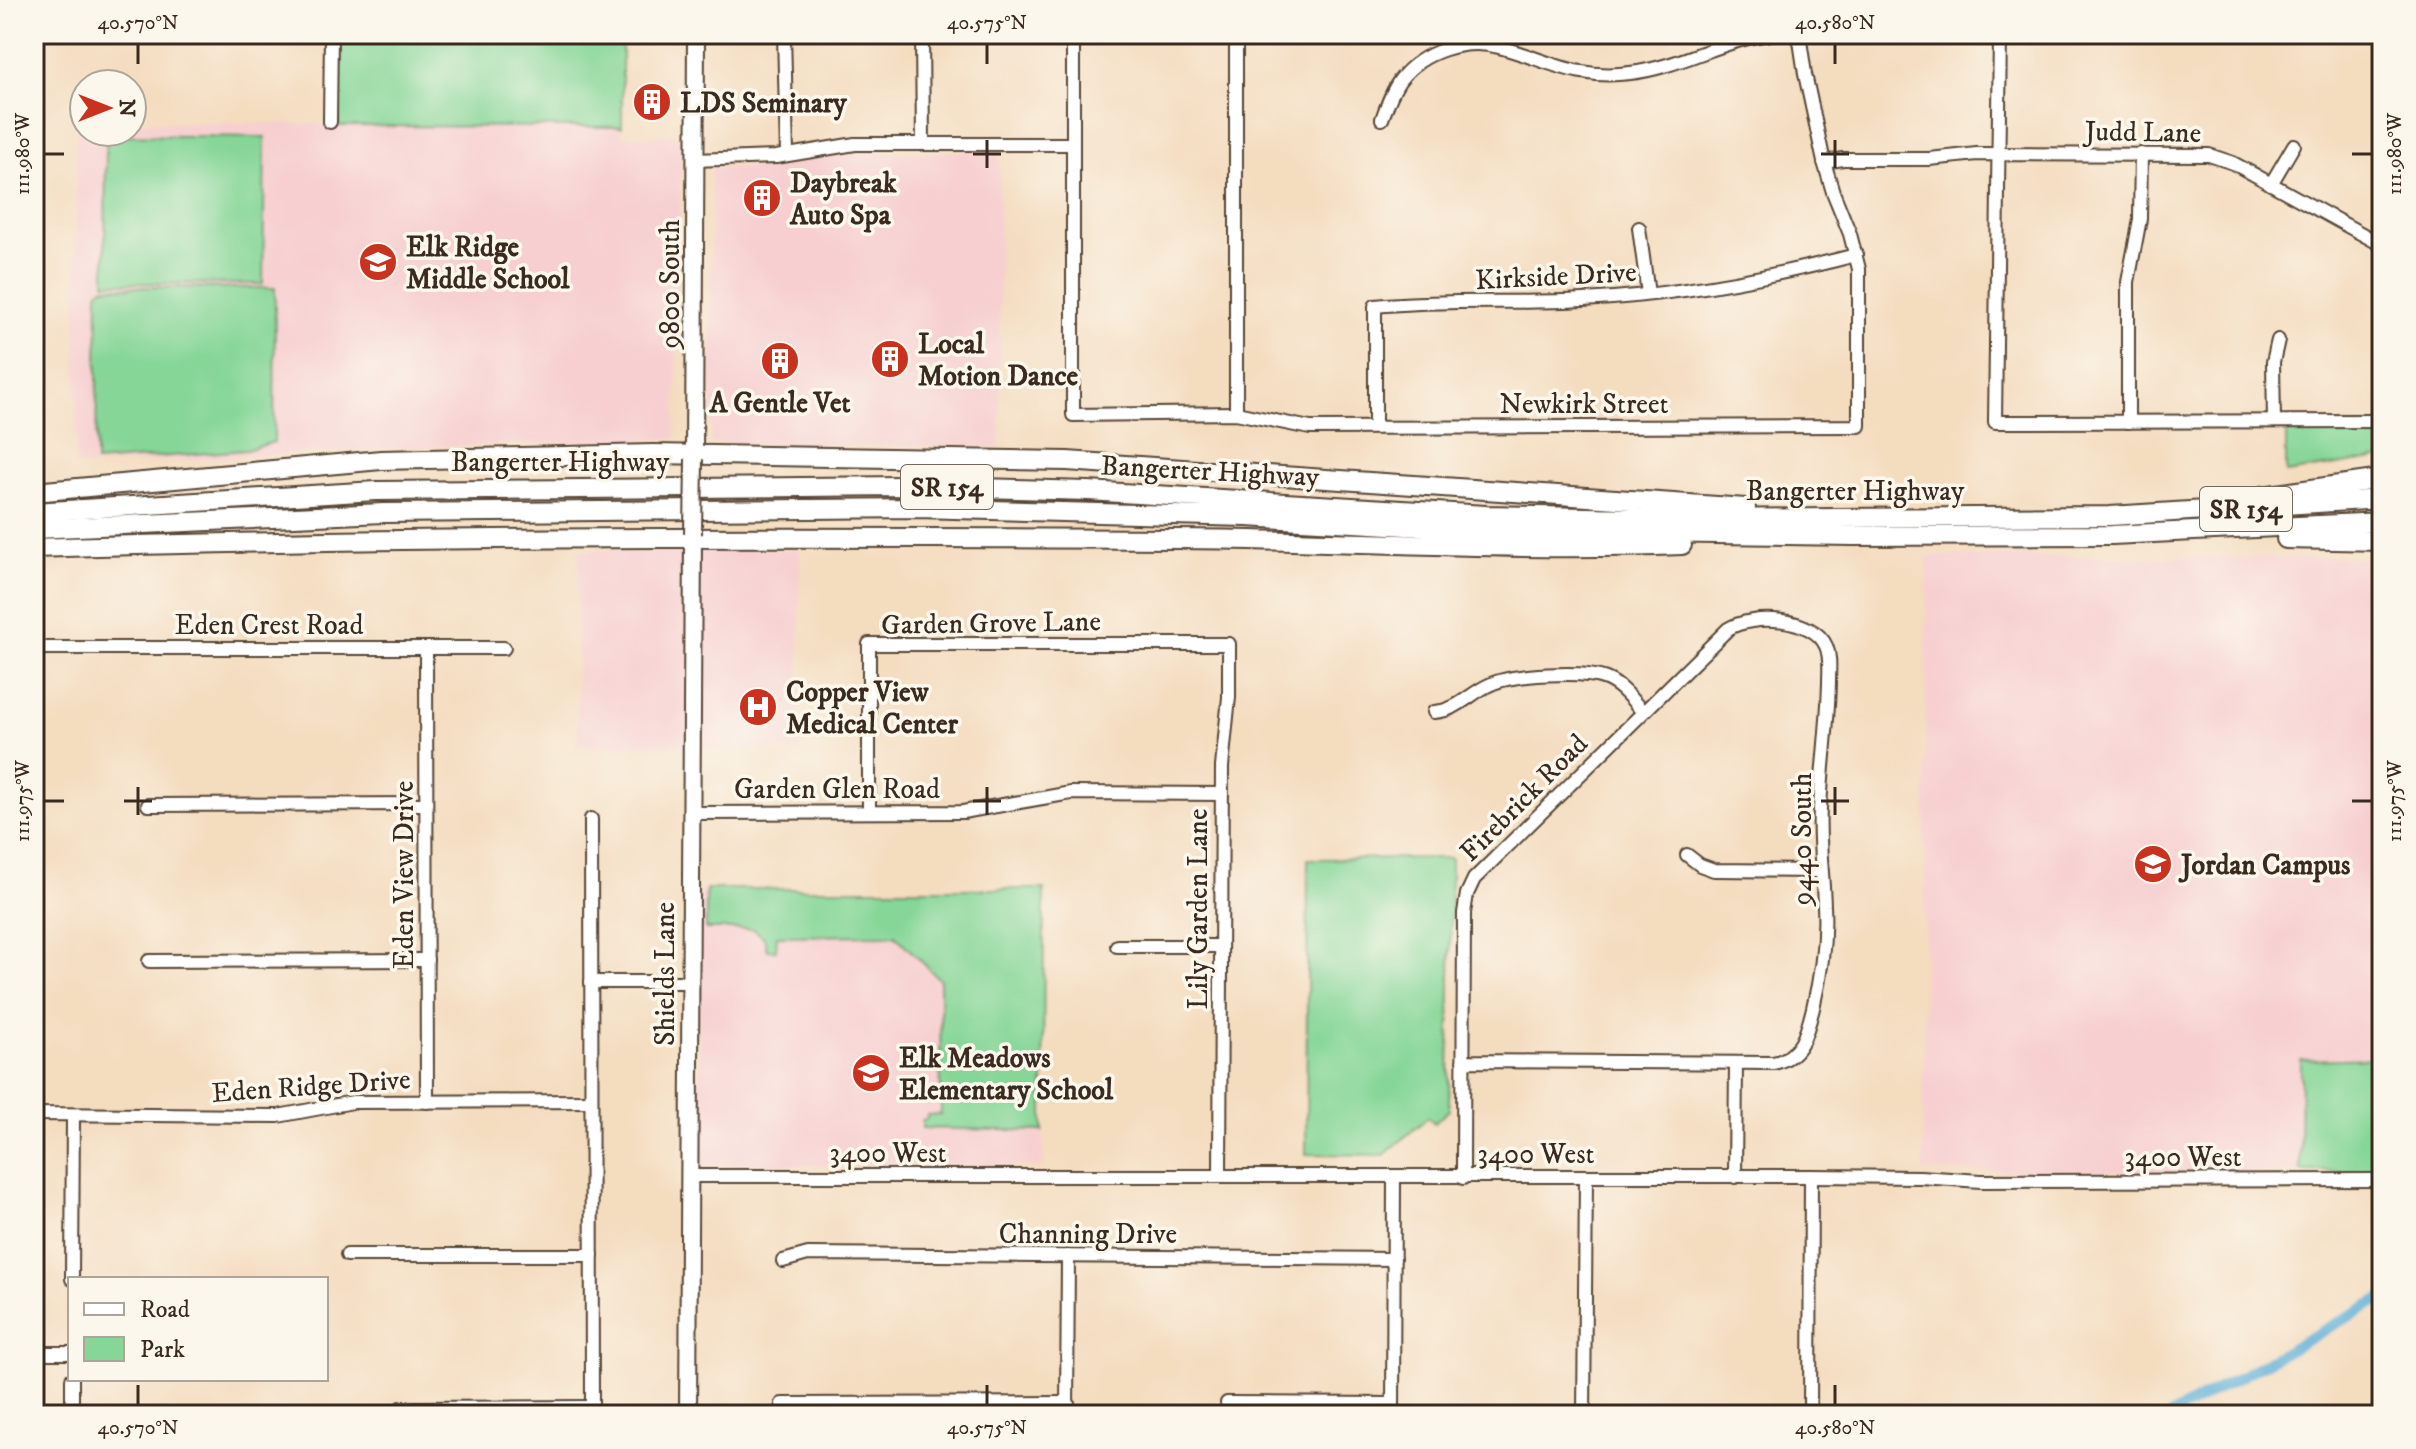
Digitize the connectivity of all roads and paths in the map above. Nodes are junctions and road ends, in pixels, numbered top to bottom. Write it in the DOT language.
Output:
graph roads {
  1 [pos="331,34"];
  2 [pos="696,34"];
  3 [pos="784,34"];
  4 [pos="922,34"];
  5 [pos="1073,34"];
  6 [pos="1236,34"];
  7 [pos="1770,34"];
  8 [pos="1799,34"];
  9 [pos="2000,34"];
  10 [pos="1382,119"];
  11 [pos="330,122"];
  12 [pos="923,144"];
  13 [pos="1073,144"];
  14 [pos="2294,145"];
  15 [pos="2000,154"];
  16 [pos="2141,154"];
  17 [pos="787,155"];
  18 [pos="695,160"];
  19 [pos="1824,162"];
  20 [pos="2271,184"];
  21 [pos="1639,228"];
  22 [pos="2382,245"];
  23 [pos="1856,255"];
  24 [pos="1648,294"];
  25 [pos="2278,340"];
  26 [pos="1236,413"];
  27 [pos="2274,421"];
  28 [pos="2382,421"];
  29 [pos="2128,422"];
  30 [pos="1375,427"];
  31 [pos="694,457"];
  32 [pos="2382,479"];
  33 [pos="34,492"];
  34 [pos="2382,499"];
  35 [pos="34,512"];
  36 [pos="2110,516"];
  37 [pos="1861,518"];
  38 [pos="2382,522"];
  39 [pos="34,529"];
  40 [pos="2112,535"];
  41 [pos="693,536"];
  42 [pos="1853,536"];
  43 [pos="2382,541"];
  44 [pos="34,548"];
  45 [pos="1807,625"];
  46 [pos="1229,644"];
  47 [pos="34,648"];
  48 [pos="426,648"];
  49 [pos="504,648"];
  50 [pos="1434,712"];
  51 [pos="1643,712"];
  52 [pos="1222,794"];
  53 [pos="426,804"];
  54 [pos="148,805"];
  55 [pos="869,812"];
  56 [pos="691,813"];
  57 [pos="591,819"];
  58 [pos="1687,855"];
  59 [pos="1821,871"];
  60 [pos="1117,946"];
  61 [pos="1221,946"];
  62 [pos="427,960"];
  63 [pos="149,961"];
  64 [pos="591,982"];
  65 [pos="690,982"];
  66 [pos="1463,1061"];
  67 [pos="1736,1063"];
  68 [pos="591,1101"];
  69 [pos="427,1102"];
  70 [pos="34,1114"];
  71 [pos="73,1116"];
  72 [pos="689,1176"];
  73 [pos="1220,1176"];
  74 [pos="1811,1176"];
  75 [pos="1394,1177"];
  76 [pos="1586,1177"];
  77 [pos="1735,1177"];
  78 [pos="1463,1178"];
  79 [pos="2382,1180"];
  80 [pos="347,1255"];
  81 [pos="592,1255"];
  82 [pos="1068,1256"];
  83 [pos="1394,1259"];
  84 [pos="783,1261"];
  85 [pos="72,1277"];
  86 [pos="34,1353"];
  87 [pos="68,1353"];
  88 [pos="72,1381"];
  89 [pos="1227,1403"];
  90 [pos="782,1404"];
  91 [pos="401,1408"];
  92 [pos="1068,1409"];
  93 [pos="1393,1410"];
  94 [pos="592,1411"];
  95 [pos="72,1415"];
  96 [pos="688,1415"];
  97 [pos="1584,1415"];
  98 [pos="1810,1415"];
  1 -- 11 [label="street"];
  2 -- 18 [label="main road, 9800 South"];
  3 -- 17 [label="street"];
  4 -- 12 [label="street"];
  5 -- 13 [label="street"];
  6 -- 26 [label="street"];
  7 -- 10 [label="street"];
  8 -- 19 [label="street"];
  9 -- 15 [label="street"];
  12 -- 13 [label="street"];
  12 -- 17 [label="street"];
  13 -- 26 [label="street, Newkirk Street"];
  14 -- 20 [label="street"];
  15 -- 16 [label="street, Judd Lane"];
  15 -- 19 [label="street, Judd Lane"];
  15 -- 29 [label="street"];
  16 -- 20 [label="street, Judd Lane"];
  16 -- 29 [label="street"];
  17 -- 18 [label="street"];
  18 -- 31 [label="main road, 9800 South"];
  19 -- 23 [label="street"];
  20 -- 22 [label="street, Judd Lane"];
  21 -- 24 [label="street"];
  23 -- 24 [label="street, Kirkside Drive"];
  23 -- 30 [label="street, Newkirk Street"];
  24 -- 30 [label="street, Kirkside Drive"];
  25 -- 27 [label="street"];
  26 -- 30 [label="street, Newkirk Street"];
  27 -- 28 [label="street"];
  27 -- 29 [label="street"];
  31 -- 33 [label="highway"];
  31 -- 37 [label="highway"];
  31 -- 41 [label="main road, 9800 South, bridge"];
  32 -- 36 [label="highway"];
  34 -- 36 [label="highway, Bangerter Highway / SR 154"];
  35 -- 37 [label="highway, Bangerter Highway / SR 154"];
  36 -- 37 [label="highway, Bangerter Highway / SR 154"];
  38 -- 40 [label="highway, Bangerter Highway / SR 154"];
  39 -- 42 [label="highway, Bangerter Highway / SR 154"];
  40 -- 42 [label="highway, Bangerter Highway / SR 154"];
  40 -- 43 [label="highway"];
  41 -- 42 [label="highway"];
  41 -- 44 [label="highway"];
  41 -- 56 [label="main road, Shields Lane"];
  45 -- 51 [label="street, Firebrick Road"];
  45 -- 59 [label="street, 9440 South"];
  46 -- 52 [label="street, Lily Garden Lane"];
  46 -- 55 [label="street, Garden Grove Lane"];
  47 -- 48 [label="street, Eden Crest Road"];
  48 -- 49 [label="street, Eden Crest Road"];
  48 -- 53 [label="street, Eden View Drive"];
  50 -- 51 [label="street"];
  51 -- 66 [label="street, Firebrick Road"];
  52 -- 55 [label="street, Garden Glen Road"];
  52 -- 61 [label="street, Lily Garden Lane"];
  53 -- 54 [label="street"];
  53 -- 62 [label="street, Eden View Drive"];
  55 -- 56 [label="street, Garden Glen Road"];
  56 -- 65 [label="main road, Shields Lane"];
  57 -- 64 [label="street"];
  58 -- 59 [label="street"];
  59 -- 67 [label="street, 9440 South"];
  60 -- 61 [label="street"];
  61 -- 73 [label="street, Lily Garden Lane"];
  62 -- 63 [label="street"];
  62 -- 69 [label="street, Eden View Drive"];
  64 -- 65 [label="street"];
  64 -- 68 [label="street"];
  65 -- 72 [label="main road, Shields Lane"];
  66 -- 67 [label="street"];
  66 -- 78 [label="street, Firebrick Road"];
  67 -- 77 [label="street"];
  68 -- 69 [label="street, Eden Ridge Drive"];
  68 -- 81 [label="street"];
  69 -- 71 [label="street, Eden Ridge Drive"];
  70 -- 71 [label="street, Eden Ridge Drive"];
  71 -- 85 [label="street"];
  72 -- 73 [label="street, 3400 West"];
  72 -- 96 [label="main road, Shields Lane"];
  73 -- 75 [label="street, 3400 West"];
  74 -- 77 [label="street, 3400 West"];
  74 -- 79 [label="street, 3400 West"];
  74 -- 98 [label="street"];
  75 -- 78 [label="street, 3400 West"];
  75 -- 83 [label="street"];
  76 -- 77 [label="street, 3400 West"];
  76 -- 78 [label="street, 3400 West"];
  76 -- 97 [label="street"];
  80 -- 81 [label="street"];
  81 -- 94 [label="street"];
  82 -- 83 [label="street, Channing Drive"];
  82 -- 84 [label="street, Channing Drive"];
  82 -- 92 [label="street"];
  83 -- 93 [label="street"];
  86 -- 87 [label="street"];
  88 -- 95 [label="street"];
  89 -- 93 [label="street"];
  90 -- 92 [label="street"];
  91 -- 94 [label="street"];
}
